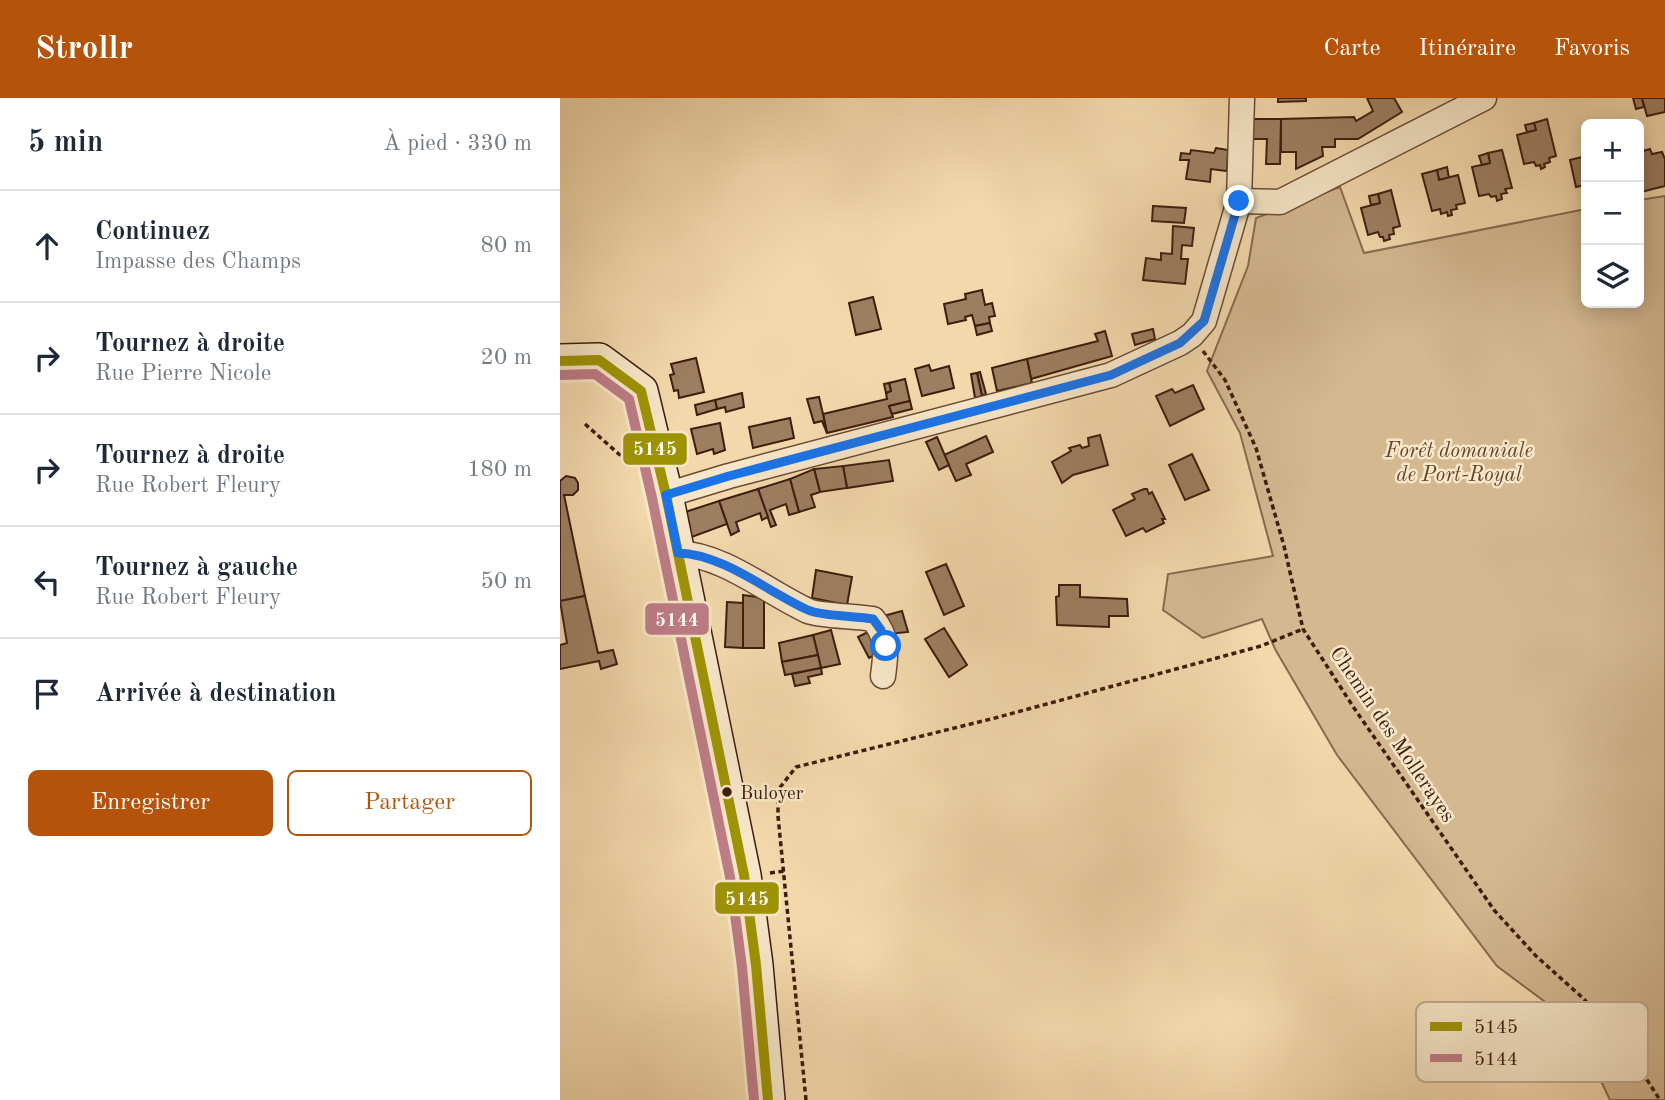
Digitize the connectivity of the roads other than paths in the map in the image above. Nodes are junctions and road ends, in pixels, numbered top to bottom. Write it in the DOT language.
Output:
graph roads {
  1 [pos="1242,98"];
  2 [pos="1484,98"];
  3 [pos="1239,201"];
  4 [pos="560,361"];
  5 [pos="664,484"];
  6 [pos="678,553"];
  7 [pos="883,676"];
  8 [pos="768,1100"];
  1 -- 3 [label="street"];
  2 -- 3 [label="street"];
  3 -- 5 [label="street"];
  4 -- 5 [label="main road"];
  5 -- 6 [label="main road"];
  6 -- 7 [label="street"];
  6 -- 8 [label="main road"];
}
